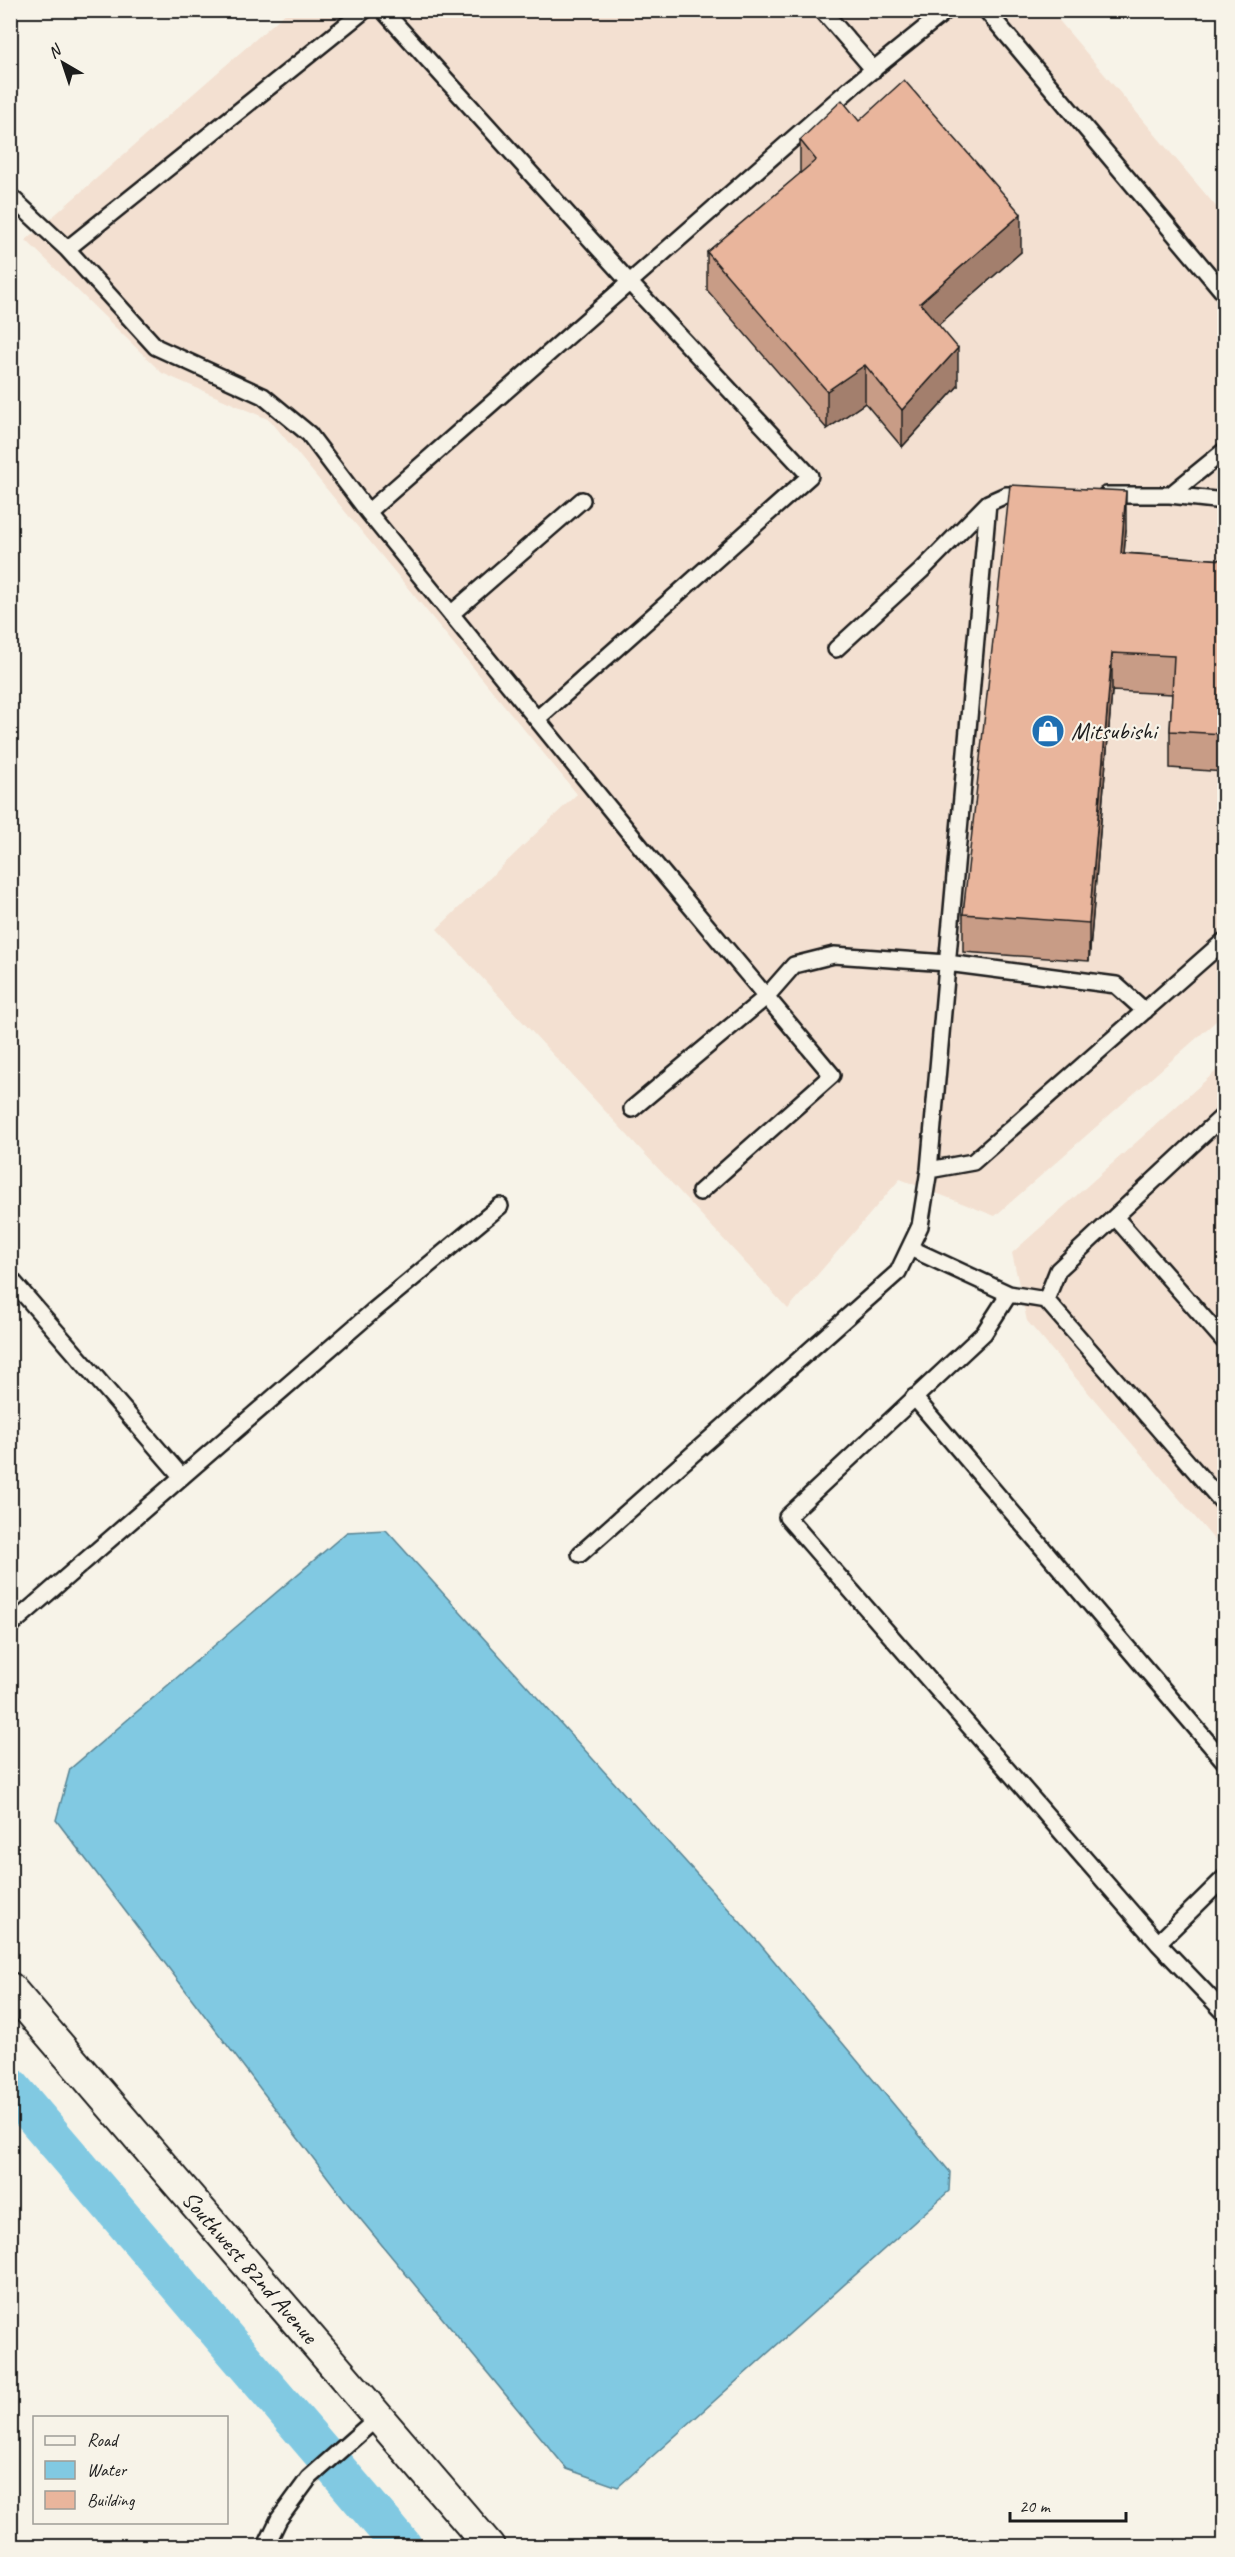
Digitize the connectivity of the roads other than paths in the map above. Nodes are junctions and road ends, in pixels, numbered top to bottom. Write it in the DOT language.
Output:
graph roads {
  1 [pos="365,10"];
  2 [pos="383,10"];
  3 [pos="822,10"];
  4 [pos="948,10"];
  5 [pos="986,10"];
  6 [pos="874,70"];
  7 [pos="10,196"];
  8 [pos="67,249"];
  9 [pos="630,283"];
  10 [pos="1224,293"];
  11 [pos="1224,451"];
  12 [pos="1041,495"];
  13 [pos="1088,495"];
  14 [pos="1170,495"];
  15 [pos="582,500"];
  16 [pos="1224,501"];
  17 [pos="988,503"];
  18 [pos="369,512"];
  19 [pos="451,614"];
  20 [pos="836,649"];
  21 [pos="537,720"];
  22 [pos="1224,940"];
  23 [pos="947,963"];
  24 [pos="766,997"];
  25 [pos="1145,1011"];
  26 [pos="632,1109"];
  27 [pos="1224,1115"];
  28 [pos="928,1170"];
  29 [pos="700,1191"];
  30 [pos="500,1206"];
  31 [pos="1115,1217"];
  32 [pos="910,1248"];
  33 [pos="10,1278"];
  34 [pos="1008,1294"];
  35 [pos="1046,1300"];
  36 [pos="1224,1341"];
  37 [pos="914,1397"];
  38 [pos="182,1477"];
  39 [pos="1224,1504"];
  40 [pos="580,1554"];
  41 [pos="10,1626"];
  42 [pos="1224,1761"];
  43 [pos="1224,1878"];
  44 [pos="1158,1943"];
  45 [pos="10,1988"];
  46 [pos="1224,2012"];
  47 [pos="378,2416"];
  48 [pos="266,2547"];
  49 [pos="489,2547"];
  1 -- 8 [label="lane"];
  2 -- 9 [label="lane"];
  3 -- 6 [label="lane"];
  4 -- 6 [label="lane"];
  5 -- 10 [label="lane"];
  6 -- 9 [label="lane"];
  7 -- 8 [label="lane"];
  8 -- 18 [label="lane"];
  9 -- 18 [label="lane"];
  9 -- 21 [label="lane"];
  11 -- 14 [label="lane"];
  12 -- 17 [label="lane"];
  13 -- 14 [label="lane"];
  14 -- 16 [label="lane"];
  15 -- 19 [label="lane"];
  17 -- 20 [label="lane"];
  17 -- 23 [label="lane"];
  18 -- 19 [label="lane"];
  19 -- 21 [label="lane"];
  21 -- 24 [label="lane"];
  22 -- 25 [label="lane"];
  23 -- 24 [label="lane"];
  23 -- 25 [label="lane"];
  23 -- 28 [label="lane"];
  24 -- 26 [label="lane"];
  24 -- 29 [label="lane"];
  25 -- 28 [label="lane"];
  27 -- 31 [label="lane"];
  28 -- 32 [label="lane"];
  30 -- 38 [label="lane"];
  31 -- 35 [label="lane"];
  31 -- 36 [label="lane"];
  32 -- 34 [label="lane"];
  32 -- 40 [label="lane"];
  33 -- 38 [label="lane"];
  34 -- 35 [label="lane"];
  34 -- 37 [label="lane"];
  35 -- 39 [label="lane"];
  37 -- 42 [label="lane"];
  37 -- 44 [label="lane"];
  38 -- 41 [label="lane"];
  43 -- 44 [label="lane"];
  44 -- 46 [label="lane"];
  45 -- 47 [label="street, Southwest 82nd Avenue"];
  47 -- 48 [label="lane"];
  47 -- 49 [label="street, Southwest 82nd Avenue"];
}
